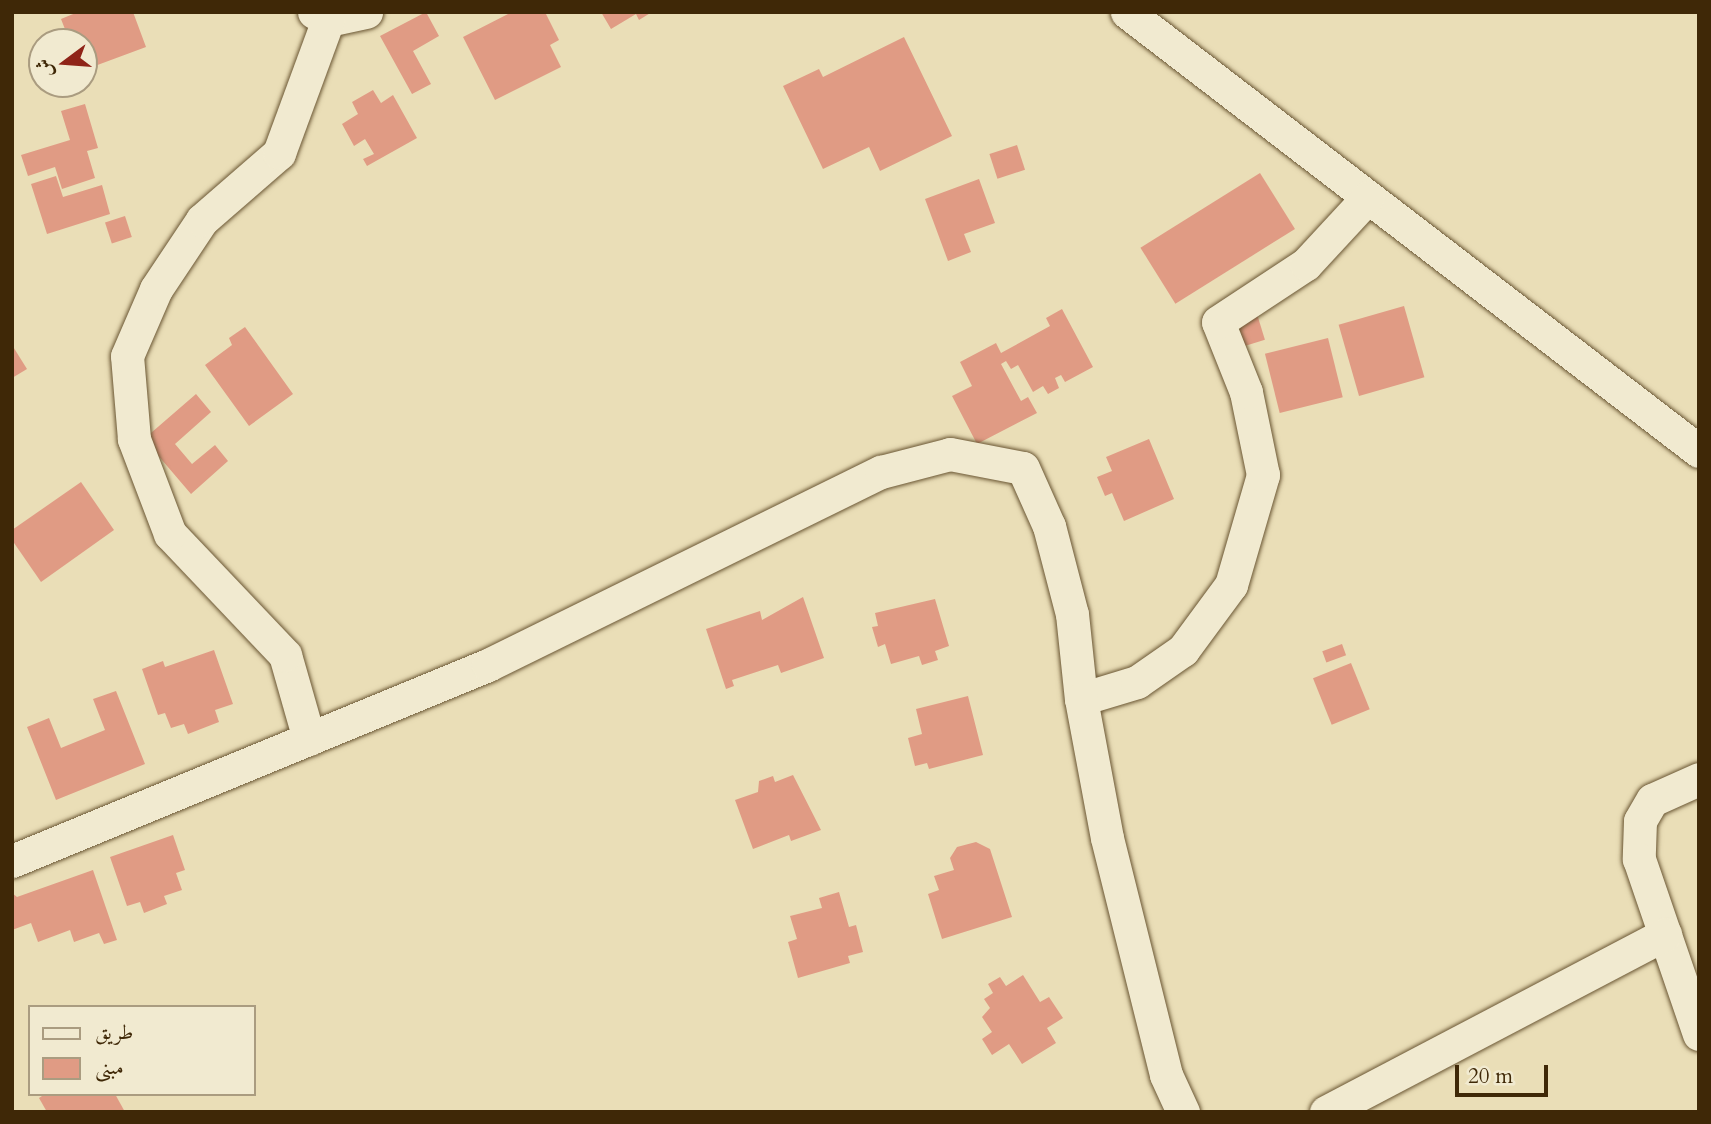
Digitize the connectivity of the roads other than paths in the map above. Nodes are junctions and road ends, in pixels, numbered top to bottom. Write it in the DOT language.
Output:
graph roads {
  1 [pos="366,12"];
  2 [pos="1127,12"];
  3 [pos="321,16"];
  4 [pos="1368,197"];
  5 [pos="1699,451"];
  6 [pos="1081,699"];
  7 [pos="309,739"];
  8 [pos="1699,779"];
  9 [pos="12,861"];
  10 [pos="1665,934"];
  11 [pos="1699,1034"];
  12 [pos="1183,1112"];
  13 [pos="1326,1112"];
  1 -- 3 [label="street"];
  2 -- 4 [label="street"];
  3 -- 7 [label="street"];
  4 -- 5 [label="street"];
  4 -- 6 [label="street"];
  6 -- 7 [label="street"];
  6 -- 12 [label="street"];
  7 -- 9 [label="street"];
  8 -- 10 [label="street"];
  10 -- 11 [label="street"];
  10 -- 13 [label="street"];
}
